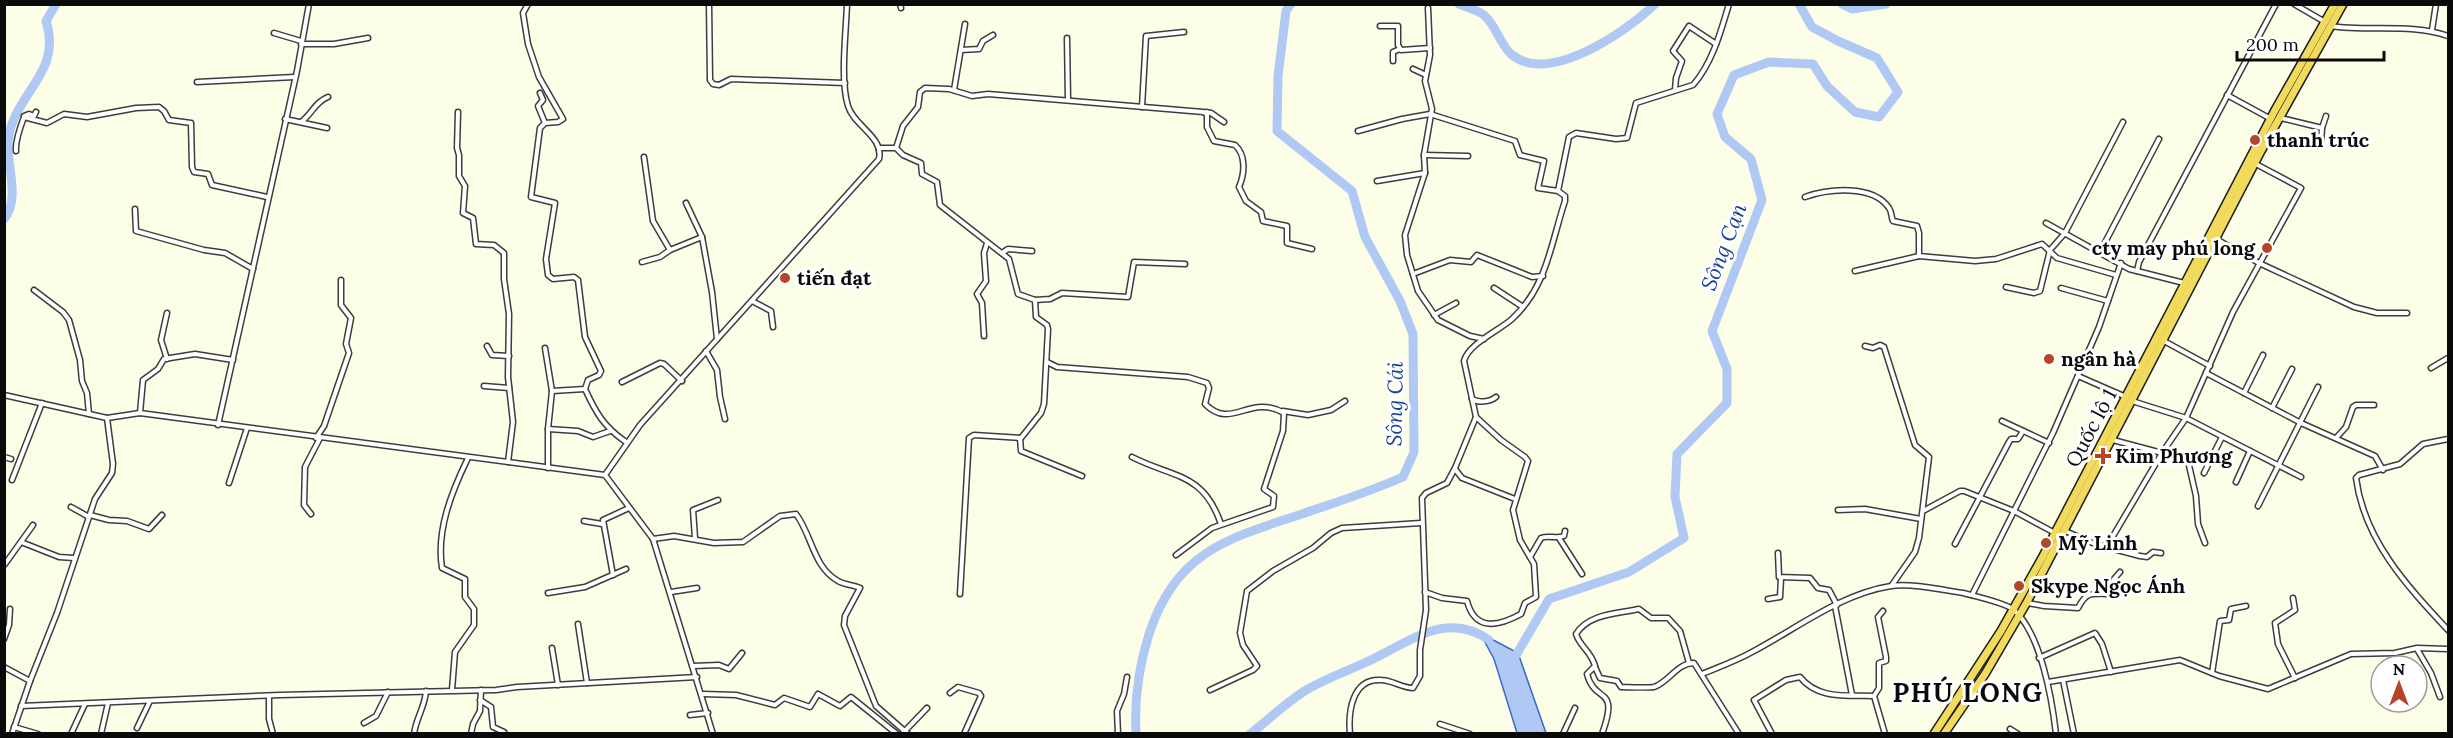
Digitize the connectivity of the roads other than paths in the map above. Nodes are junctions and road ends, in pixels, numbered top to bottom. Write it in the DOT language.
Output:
graph roads {
  1 [pos="309,4"];
  2 [pos="528,4"];
  3 [pos="709,4"];
  4 [pos="847,4"];
  5 [pos="1729,4"];
  6 [pos="2276,4"];
  7 [pos="2294,4"];
  8 [pos="2335,4"];
  9 [pos="2343,4"];
  10 [pos="2436,4"];
  11 [pos="1428,8"];
  12 [pos="965,24"];
  13 [pos="2328,24"];
  14 [pos="1380,26"];
  15 [pos="2432,30"];
  16 [pos="1184,32"];
  17 [pos="274,33"];
  18 [pos="993,35"];
  19 [pos="2448,36"];
  20 [pos="368,38"];
  21 [pos="1067,38"];
  22 [pos="301,42"];
  23 [pos="1716,44"];
  24 [pos="1430,48"];
  25 [pos="1400,49"];
  26 [pos="961,50"];
  27 [pos="1393,61"];
  28 [pos="1413,69"];
  29 [pos="1425,75"];
  30 [pos="295,77"];
  31 [pos="197,82"];
  32 [pos="845,83"];
  33 [pos="954,90"];
  34 [pos="1675,90"];
  35 [pos="540,93"];
  36 [pos="2227,95"];
  37 [pos="328,97"];
  38 [pos="1068,100"];
  39 [pos="1142,107"];
  40 [pos="36,112"];
  41 [pos="458,112"];
  42 [pos="1205,112"];
  43 [pos="1430,114"];
  44 [pos="2326,116"];
  45 [pos="24,117"];
  46 [pos="2280,118"];
  47 [pos="285,119"];
  48 [pos="2271,119"];
  49 [pos="300,122"];
  50 [pos="1224,122"];
  51 [pos="2123,122"];
  52 [pos="545,123"];
  53 [pos="327,128"];
  54 [pos="2322,128"];
  55 [pos="1358,131"];
  56 [pos="2159,139"];
  57 [pos="2321,143"];
  58 [pos="879,148"];
  59 [pos="896,148"];
  60 [pos="16,151"];
  61 [pos="1424,155"];
  62 [pos="1468,156"];
  63 [pos="644,157"];
  64 [pos="2254,163"];
  65 [pos="1425,173"];
  66 [pos="1377,181"];
  67 [pos="1558,192"];
  68 [pos="267,197"];
  69 [pos="1805,197"];
  70 [pos="561,203"];
  71 [pos="686,203"];
  72 [pos="555,205"];
  73 [pos="135,209"];
  74 [pos="2046,223"];
  75 [pos="2065,233"];
  76 [pos="702,237"];
  77 [pos="2216,239"];
  78 [pos="987,243"];
  79 [pos="1312,249"];
  80 [pos="670,250"];
  81 [pos="1032,250"];
  82 [pos="2050,250"];
  83 [pos="2100,252"];
  84 [pos="1002,253"];
  85 [pos="1919,256"];
  86 [pos="642,262"];
  87 [pos="2259,263"];
  88 [pos="1185,264"];
  89 [pos="2121,264"];
  90 [pos="253,269"];
  91 [pos="1855,271"];
  92 [pos="2137,271"];
  93 [pos="1413,274"];
  94 [pos="2116,275"];
  95 [pos="1543,276"];
  96 [pos="340,280"];
  97 [pos="2184,283"];
  98 [pos="2006,286"];
  99 [pos="1494,288"];
  100 [pos="2061,288"];
  101 [pos="34,290"];
  102 [pos="1035,300"];
  103 [pos="752,301"];
  104 [pos="2108,301"];
  105 [pos="1456,303"];
  106 [pos="1523,307"];
  107 [pos="167,313"];
  108 [pos="2407,313"];
  109 [pos="1434,315"];
  110 [pos="773,327"];
  111 [pos="984,336"];
  112 [pos="1484,339"];
  113 [pos="717,340"];
  114 [pos="2163,341"];
  115 [pos="487,346"];
  116 [pos="1865,346"];
  117 [pos="545,348"];
  118 [pos="706,351"];
  119 [pos="2263,355"];
  120 [pos="509,356"];
  121 [pos="2448,358"];
  122 [pos="166,359"];
  123 [pos="233,360"];
  124 [pos="1046,362"];
  125 [pos="2210,366"];
  126 [pos="2431,368"];
  127 [pos="2292,369"];
  128 [pos="2142,373"];
  129 [pos="2206,373"];
  130 [pos="2078,375"];
  131 [pos="682,381"];
  132 [pos="622,382"];
  133 [pos="484,386"];
  134 [pos="2318,387"];
  135 [pos="509,388"];
  136 [pos="585,389"];
  137 [pos="552,391"];
  138 [pos="2244,393"];
  139 [pos="4,395"];
  140 [pos="1496,397"];
  141 [pos="1472,398"];
  142 [pos="2129,399"];
  143 [pos="1345,401"];
  144 [pos="42,403"];
  145 [pos="2374,405"];
  146 [pos="2272,408"];
  147 [pos="1283,411"];
  148 [pos="140,413"];
  149 [pos="89,414"];
  150 [pos="1476,417"];
  151 [pos="107,418"];
  152 [pos="2186,418"];
  153 [pos="725,419"];
  154 [pos="2002,421"];
  155 [pos="2301,423"];
  156 [pos="218,425"];
  157 [pos="247,429"];
  158 [pos="548,429"];
  159 [pos="610,431"];
  160 [pos="2023,431"];
  161 [pos="2222,437"];
  162 [pos="318,438"];
  163 [pos="1020,438"];
  164 [pos="2336,438"];
  165 [pos="2448,439"];
  166 [pos="2113,440"];
  167 [pos="626,442"];
  168 [pos="2049,443"];
  169 [pos="2250,451"];
  170 [pos="2163,452"];
  171 [pos="4,457"];
  172 [pos="1132,457"];
  173 [pos="468,458"];
  174 [pos="11,459"];
  175 [pos="508,462"];
  176 [pos="2278,465"];
  177 [pos="548,468"];
  178 [pos="1455,468"];
  179 [pos="2383,470"];
  180 [pos="2204,473"];
  181 [pos="605,476"];
  182 [pos="1082,476"];
  183 [pos="2301,477"];
  184 [pos="12,480"];
  185 [pos="2236,482"];
  186 [pos="229,483"];
  187 [pos="1980,498"];
  188 [pos="1515,499"];
  189 [pos="718,500"];
  190 [pos="2258,506"];
  191 [pos="71,507"];
  192 [pos="629,508"];
  193 [pos="1838,510"];
  194 [pos="1922,511"];
  195 [pos="2014,512"];
  196 [pos="162,514"];
  197 [pos="311,514"];
  198 [pos="89,516"];
  199 [pos="1921,519"];
  200 [pos="584,521"];
  201 [pos="1421,523"];
  202 [pos="602,524"];
  203 [pos="1221,524"];
  204 [pos="33,525"];
  205 [pos="1565,531"];
  206 [pos="2065,531"];
  207 [pos="2055,533"];
  208 [pos="695,538"];
  209 [pos="1559,538"];
  210 [pos="653,539"];
  211 [pos="21,542"];
  212 [pos="2205,543"];
  213 [pos="1955,544"];
  214 [pos="2106,548"];
  215 [pos="1778,553"];
  216 [pos="2161,553"];
  217 [pos="1176,555"];
  218 [pos="74,558"];
  219 [pos="1530,558"];
  220 [pos="5,564"];
  221 [pos="626,569"];
  222 [pos="2120,573"];
  223 [pos="1582,574"];
  224 [pos="613,575"];
  225 [pos="1781,578"];
  226 [pos="1892,586"];
  227 [pos="697,588"];
  228 [pos="671,592"];
  229 [pos="1425,592"];
  230 [pos="548,593"];
  231 [pos="960,594"];
  232 [pos="1972,595"];
  233 [pos="2293,598"];
  234 [pos="1768,599"];
  235 [pos="2027,602"];
  236 [pos="1836,605"];
  237 [pos="2246,606"];
  238 [pos="10,609"];
  239 [pos="2013,609"];
  240 [pos="1883,610"];
  241 [pos="2019,616"];
  242 [pos="578,624"];
  243 [pos="6,630"];
  244 [pos="2448,630"];
  245 [pos="4,639"];
  246 [pos="552,648"];
  247 [pos="2417,648"];
  248 [pos="2448,649"];
  249 [pos="742,653"];
  250 [pos="2039,658"];
  251 [pos="1689,663"];
  252 [pos="693,666"];
  253 [pos="1595,666"];
  254 [pos="4,667"];
  255 [pos="2111,672"];
  256 [pos="2212,673"];
  257 [pos="1702,674"];
  258 [pos="697,677"];
  259 [pos="1127,677"];
  260 [pos="2295,678"];
  261 [pos="2063,680"];
  262 [pos="30,681"];
  263 [pos="2048,682"];
  264 [pos="587,683"];
  265 [pos="558,685"];
  266 [pos="452,690"];
  267 [pos="481,690"];
  268 [pos="1210,690"];
  269 [pos="426,691"];
  270 [pos="388,692"];
  271 [pos="950,693"];
  272 [pos="702,694"];
  273 [pos="1852,695"];
  274 [pos="271,696"];
  275 [pos="1875,696"];
  276 [pos="2440,697"];
  277 [pos="480,700"];
  278 [pos="150,701"];
  279 [pos="108,703"];
  280 [pos="85,704"];
  281 [pos="21,706"];
  282 [pos="927,708"];
  283 [pos="1575,708"];
  284 [pos="708,713"];
  285 [pos="690,715"];
  286 [pos="364,723"];
  287 [pos="1440,724"];
  288 [pos="14,726"];
  289 [pos="136,728"];
  290 [pos="2010,729"];
  291 [pos="504,732"];
  292 [pos="905,733"];
  293 [pos="12,734"];
  294 [pos="38,734"];
  295 [pos="71,734"];
  296 [pos="101,734"];
  297 [pos="273,734"];
  298 [pos="414,734"];
  299 [pos="471,734"];
  300 [pos="713,734"];
  301 [pos="897,734"];
  302 [pos="964,734"];
  303 [pos="1118,734"];
  304 [pos="1350,734"];
  305 [pos="1470,734"];
  306 [pos="1563,734"];
  307 [pos="1602,734"];
  308 [pos="1739,734"];
  309 [pos="1772,734"];
  310 [pos="1886,734"];
  311 [pos="1934,734"];
  312 [pos="1944,734"];
  313 [pos="2018,734"];
  314 [pos="2056,734"];
  315 [pos="2074,734"];
  1 -- 22 [label="street"];
  2 -- 52 [label="street"];
  3 -- 32 [label="street"];
  4 -- 32 [label="street"];
  5 -- 23 [label="street"];
  6 -- 36 [label="street"];
  7 -- 13 [label="street"];
  8 -- 13 [label="highway, Quốc lộ 1"];
  9 -- 13 [label="highway, Quốc lộ 1"];
  10 -- 15 [label="street"];
  11 -- 24 [label="street"];
  12 -- 26 [label="street"];
  13 -- 15 [label="street"];
  13 -- 46 [label="highway, Quốc lộ 1"];
  13 -- 48 [label="highway, Quốc lộ 1"];
  14 -- 25 [label="street"];
  15 -- 19 [label="street"];
  16 -- 39 [label="street"];
  17 -- 22 [label="street"];
  18 -- 26 [label="street"];
  20 -- 22 [label="street"];
  21 -- 38 [label="street"];
  22 -- 30 [label="street"];
  23 -- 34 [label="street"];
  23 -- 34 [label="street"];
  24 -- 25 [label="street"];
  24 -- 29 [label="street"];
  25 -- 27 [label="street"];
  26 -- 33 [label="street"];
  28 -- 29 [label="street"];
  29 -- 43 [label="street"];
  30 -- 31 [label="street"];
  30 -- 47 [label="street"];
  32 -- 58 [label="street"];
  33 -- 38 [label="street"];
  33 -- 59 [label="street"];
  34 -- 67 [label="street"];
  35 -- 52 [label="street"];
  36 -- 48 [label="street"];
  36 -- 92 [label="street"];
  37 -- 49 [label="street"];
  38 -- 39 [label="street"];
  39 -- 42 [label="street"];
  40 -- 45 [label="street"];
  41 -- 120 [label="street"];
  42 -- 50 [label="street"];
  42 -- 79 [label="street"];
  43 -- 55 [label="street"];
  43 -- 61 [label="street"];
  43 -- 67 [label="street"];
  44 -- 54 [label="street"];
  45 -- 60 [label="street"];
  45 -- 68 [label="street"];
  46 -- 54 [label="street"];
  46 -- 64 [label="highway, Quốc lộ 1"];
  47 -- 49 [label="street"];
  47 -- 68 [label="street"];
  48 -- 97 [label="highway, Quốc lộ 1"];
  49 -- 53 [label="street"];
  51 -- 75 [label="street"];
  52 -- 72 [label="street"];
  54 -- 57 [label="street"];
  56 -- 83 [label="street"];
  58 -- 59 [label="street"];
  58 -- 103 [label="street"];
  59 -- 78 [label="street"];
  61 -- 62 [label="street"];
  61 -- 65 [label="street"];
  63 -- 80 [label="street"];
  64 -- 77 [label="highway, Quốc lộ 1"];
  64 -- 87 [label="street"];
  65 -- 66 [label="street"];
  65 -- 93 [label="street"];
  67 -- 95 [label="street"];
  68 -- 90 [label="street"];
  69 -- 85 [label="street"];
  70 -- 72 [label="street"];
  71 -- 76 [label="street"];
  72 -- 136 [label="street"];
  73 -- 90 [label="street"];
  74 -- 75 [label="street"];
  75 -- 82 [label="street"];
  75 -- 83 [label="street"];
  76 -- 80 [label="street"];
  76 -- 113 [label="street"];
  77 -- 87 [label="street"];
  77 -- 114 [label="highway, Quốc lộ 1"];
  78 -- 84 [label="street"];
  78 -- 111 [label="street"];
  80 -- 86 [label="street"];
  81 -- 84 [label="street"];
  82 -- 85 [label="street"];
  82 -- 94 [label="street"];
  82 -- 98 [label="street"];
  83 -- 89 [label="street"];
  84 -- 102 [label="street"];
  85 -- 91 [label="street"];
  87 -- 108 [label="street"];
  87 -- 125 [label="street"];
  88 -- 102 [label="street"];
  89 -- 92 [label="street"];
  89 -- 94 [label="street"];
  90 -- 123 [label="street"];
  92 -- 97 [label="street"];
  93 -- 95 [label="street"];
  93 -- 109 [label="street"];
  94 -- 104 [label="street"];
  95 -- 106 [label="street"];
  96 -- 162 [label="street"];
  97 -- 128 [label="highway, Quốc lộ 1"];
  99 -- 106 [label="street"];
  100 -- 104 [label="street"];
  101 -- 149 [label="street"];
  102 -- 124 [label="street"];
  103 -- 110 [label="street"];
  103 -- 113 [label="street"];
  104 -- 130 [label="street"];
  105 -- 109 [label="street"];
  106 -- 112 [label="street"];
  107 -- 122 [label="street"];
  109 -- 112 [label="street"];
  112 -- 141 [label="street"];
  113 -- 118 [label="street"];
  114 -- 125 [label="street"];
  114 -- 128 [label="highway, Quốc lộ 1"];
  115 -- 120 [label="street"];
  116 -- 194 [label="street"];
  117 -- 137 [label="street"];
  118 -- 131 [label="street"];
  118 -- 153 [label="street"];
  119 -- 138 [label="street"];
  120 -- 135 [label="street"];
  121 -- 126 [label="street"];
  122 -- 123 [label="street"];
  122 -- 148 [label="street"];
  123 -- 156 [label="street"];
  124 -- 147 [label="street"];
  124 -- 163 [label="street"];
  125 -- 129 [label="street"];
  127 -- 146 [label="street"];
  128 -- 142 [label="highway, Quốc lộ 1"];
  129 -- 138 [label="street"];
  129 -- 152 [label="street"];
  130 -- 142 [label="street"];
  130 -- 168 [label="street"];
  131 -- 132 [label="street"];
  131 -- 167 [label="street"];
  133 -- 135 [label="street"];
  134 -- 155 [label="street"];
  135 -- 175 [label="street"];
  136 -- 137 [label="street"];
  136 -- 159 [label="street"];
  137 -- 158 [label="street"];
  138 -- 146 [label="street"];
  139 -- 144 [label="street"];
  140 -- 141 [label="street"];
  141 -- 150 [label="street"];
  142 -- 152 [label="street"];
  142 -- 166 [label="highway, Quốc lộ 1"];
  142 -- 207 [label="highway, Quốc lộ 1"];
  143 -- 147 [label="street"];
  144 -- 149 [label="street"];
  144 -- 184 [label="street"];
  145 -- 164 [label="street"];
  146 -- 155 [label="street"];
  147 -- 203 [label="street"];
  148 -- 151 [label="street"];
  148 -- 156 [label="street"];
  149 -- 151 [label="street"];
  150 -- 178 [label="street"];
  150 -- 188 [label="street"];
  151 -- 198 [label="street"];
  152 -- 161 [label="street"];
  152 -- 170 [label="street"];
  154 -- 160 [label="street"];
  155 -- 164 [label="street"];
  155 -- 176 [label="street"];
  156 -- 157 [label="street"];
  157 -- 162 [label="street"];
  157 -- 186 [label="street"];
  158 -- 159 [label="street"];
  158 -- 177 [label="street"];
  159 -- 167 [label="street"];
  160 -- 168 [label="street"];
  160 -- 187 [label="street"];
  161 -- 169 [label="street"];
  161 -- 180 [label="street"];
  162 -- 173 [label="street"];
  162 -- 197 [label="street"];
  163 -- 182 [label="street"];
  163 -- 231 [label="street"];
  164 -- 179 [label="street"];
  165 -- 179 [label="street"];
  166 -- 170 [label="street"];
  166 -- 206 [label="highway, Quốc lộ 1"];
  167 -- 181 [label="street"];
  168 -- 195 [label="street"];
  169 -- 176 [label="street"];
  169 -- 185 [label="street"];
  170 -- 212 [label="street"];
  170 -- 214 [label="street"];
  171 -- 174 [label="street"];
  172 -- 203 [label="street"];
  173 -- 175 [label="street"];
  173 -- 266 [label="street"];
  175 -- 177 [label="street"];
  176 -- 183 [label="street"];
  176 -- 190 [label="street"];
  177 -- 181 [label="street"];
  178 -- 188 [label="street"];
  178 -- 201 [label="street"];
  179 -- 244 [label="street"];
  181 -- 192 [label="street"];
  187 -- 194 [label="street"];
  187 -- 195 [label="street"];
  187 -- 213 [label="street"];
  188 -- 219 [label="street"];
  189 -- 208 [label="street"];
  191 -- 198 [label="street"];
  192 -- 202 [label="street"];
  192 -- 210 [label="street"];
  193 -- 199 [label="street"];
  194 -- 199 [label="street"];
  195 -- 207 [label="street"];
  195 -- 232 [label="street"];
  196 -- 198 [label="street"];
  198 -- 218 [label="street"];
  199 -- 226 [label="street"];
  200 -- 202 [label="street"];
  201 -- 229 [label="street"];
  201 -- 268 [label="street"];
  202 -- 224 [label="street"];
  203 -- 217 [label="street"];
  204 -- 211 [label="street"];
  205 -- 209 [label="street"];
  206 -- 214 [label="street"];
  206 -- 235 [label="highway, Quốc lộ 1"];
  207 -- 239 [label="highway, Quốc lộ 1"];
  208 -- 210 [label="street"];
  208 -- 292 [label="street"];
  209 -- 219 [label="street"];
  209 -- 223 [label="street"];
  210 -- 228 [label="street"];
  211 -- 218 [label="street"];
  211 -- 220 [label="street"];
  214 -- 216 [label="street"];
  215 -- 225 [label="street"];
  218 -- 262 [label="street"];
  219 -- 229 [label="street"];
  221 -- 224 [label="street"];
  222 -- 235 [label="street"];
  224 -- 230 [label="street"];
  225 -- 234 [label="street"];
  225 -- 236 [label="street"];
  226 -- 232 [label="street"];
  226 -- 236 [label="street"];
  227 -- 228 [label="street"];
  228 -- 252 [label="street"];
  229 -- 304 [label="street"];
  232 -- 239 [label="street"];
  233 -- 260 [label="street"];
  235 -- 241 [label="highway, Quốc lộ 1"];
  236 -- 257 [label="street"];
  236 -- 273 [label="street"];
  237 -- 256 [label="street"];
  238 -- 243 [label="street"];
  239 -- 241 [label="street"];
  239 -- 311 [label="highway, Quốc lộ 1"];
  240 -- 275 [label="street"];
  241 -- 250 [label="street"];
  241 -- 312 [label="highway, Quốc lộ 1"];
  242 -- 264 [label="street"];
  243 -- 245 [label="street"];
  246 -- 265 [label="street"];
  247 -- 248 [label="street"];
  247 -- 260 [label="street"];
  247 -- 276 [label="street"];
  249 -- 252 [label="street"];
  250 -- 255 [label="street"];
  250 -- 263 [label="street"];
  251 -- 253 [label="street"];
  251 -- 253 [label="street"];
  251 -- 257 [label="street"];
  252 -- 258 [label="street"];
  253 -- 307 [label="street"];
  254 -- 262 [label="street"];
  255 -- 256 [label="street"];
  255 -- 261 [label="street"];
  256 -- 260 [label="street"];
  257 -- 308 [label="street"];
  258 -- 264 [label="street"];
  258 -- 272 [label="street"];
  259 -- 303 [label="street"];
  261 -- 263 [label="street"];
  261 -- 315 [label="street"];
  262 -- 281 [label="street"];
  263 -- 314 [label="street"];
  264 -- 265 [label="street"];
  265 -- 267 [label="street"];
  266 -- 267 [label="street"];
  266 -- 269 [label="street"];
  267 -- 277 [label="street"];
  269 -- 270 [label="street"];
  269 -- 298 [label="street"];
  270 -- 274 [label="street"];
  270 -- 286 [label="street"];
  271 -- 302 [label="street"];
  272 -- 284 [label="street"];
  272 -- 301 [label="street"];
  273 -- 275 [label="street"];
  273 -- 309 [label="street"];
  274 -- 278 [label="street"];
  274 -- 297 [label="street"];
  275 -- 310 [label="street"];
  277 -- 291 [label="street"];
  277 -- 299 [label="street"];
  278 -- 279 [label="street"];
  278 -- 289 [label="street"];
  279 -- 280 [label="street"];
  279 -- 296 [label="street"];
  280 -- 281 [label="street"];
  280 -- 295 [label="street"];
  281 -- 288 [label="street"];
  282 -- 292 [label="street"];
  283 -- 306 [label="street"];
  284 -- 285 [label="street"];
  284 -- 300 [label="street"];
  287 -- 305 [label="street"];
  288 -- 293 [label="street"];
  288 -- 294 [label="street"];
  290 -- 313 [label="street"];
}
